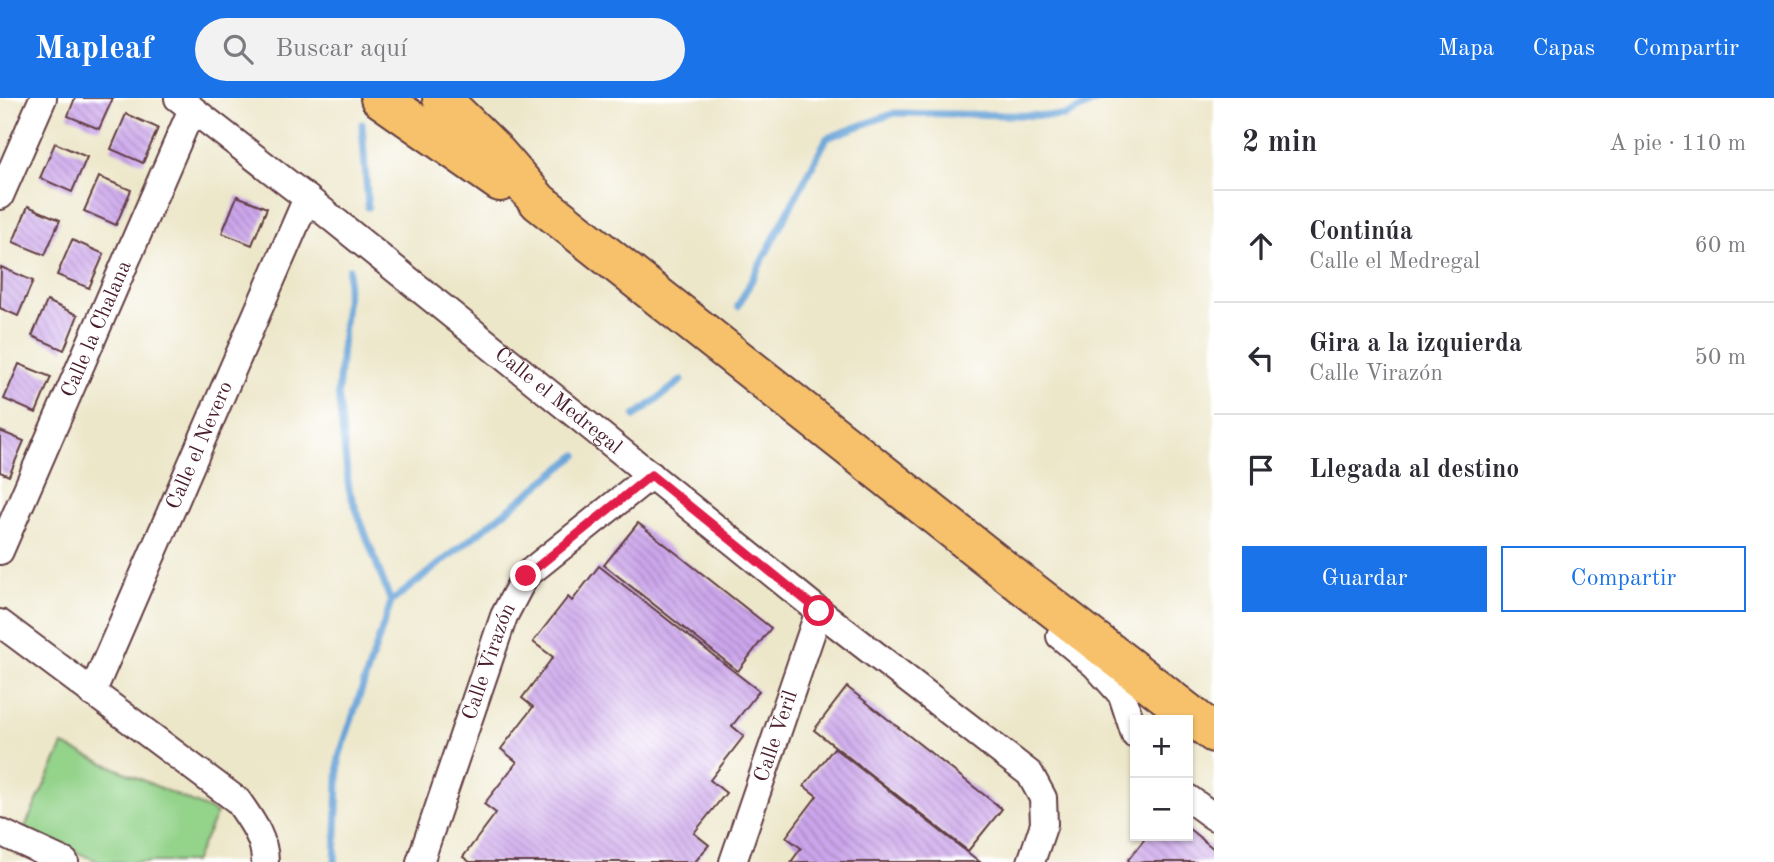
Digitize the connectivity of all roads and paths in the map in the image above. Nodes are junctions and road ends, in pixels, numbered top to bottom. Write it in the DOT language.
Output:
graph roads {
  1 [pos="43,98"];
  2 [pos="380,98"];
  3 [pos="442,98"];
  4 [pos="185,103"];
  5 [pos="0,196"];
  6 [pos="307,198"];
  7 [pos="539,202"];
  8 [pos="651,475"];
  9 [pos="0,551"];
  10 [pos="1023,584"];
  11 [pos="819,611"];
  12 [pos="0,623"];
  13 [pos="92,693"];
  14 [pos="1130,720"];
  15 [pos="1214,733"];
  16 [pos="1193,802"];
  17 [pos="1214,817"];
  18 [pos="0,832"];
  19 [pos="28,854"];
  20 [pos="65,862"];
  21 [pos="265,862"];
  22 [pos="420,862"];
  23 [pos="733,862"];
  24 [pos="1031,862"];
  1 -- 5 [label="street"];
  2 -- 7 [label="highway"];
  3 -- 7 [label="highway"];
  4 -- 6 [label="street, Calle el Medregal"];
  4 -- 9 [label="street, Calle la Chalana"];
  6 -- 8 [label="street, Calle el Medregal"];
  6 -- 13 [label="street, Calle el Nevero"];
  7 -- 10 [label="highway"];
  8 -- 11 [label="street, Calle el Medregal"];
  8 -- 22 [label="street, Calle Virazón"];
  10 -- 14 [label="street"];
  10 -- 15 [label="highway"];
  11 -- 23 [label="street, Calle Veril"];
  11 -- 24 [label="street, Calle el Medregal"];
  12 -- 13 [label="street"];
  13 -- 21 [label="street"];
  16 -- 17 [label="street"];
  18 -- 19 [label="street"];
  19 -- 20 [label="street"];
}
